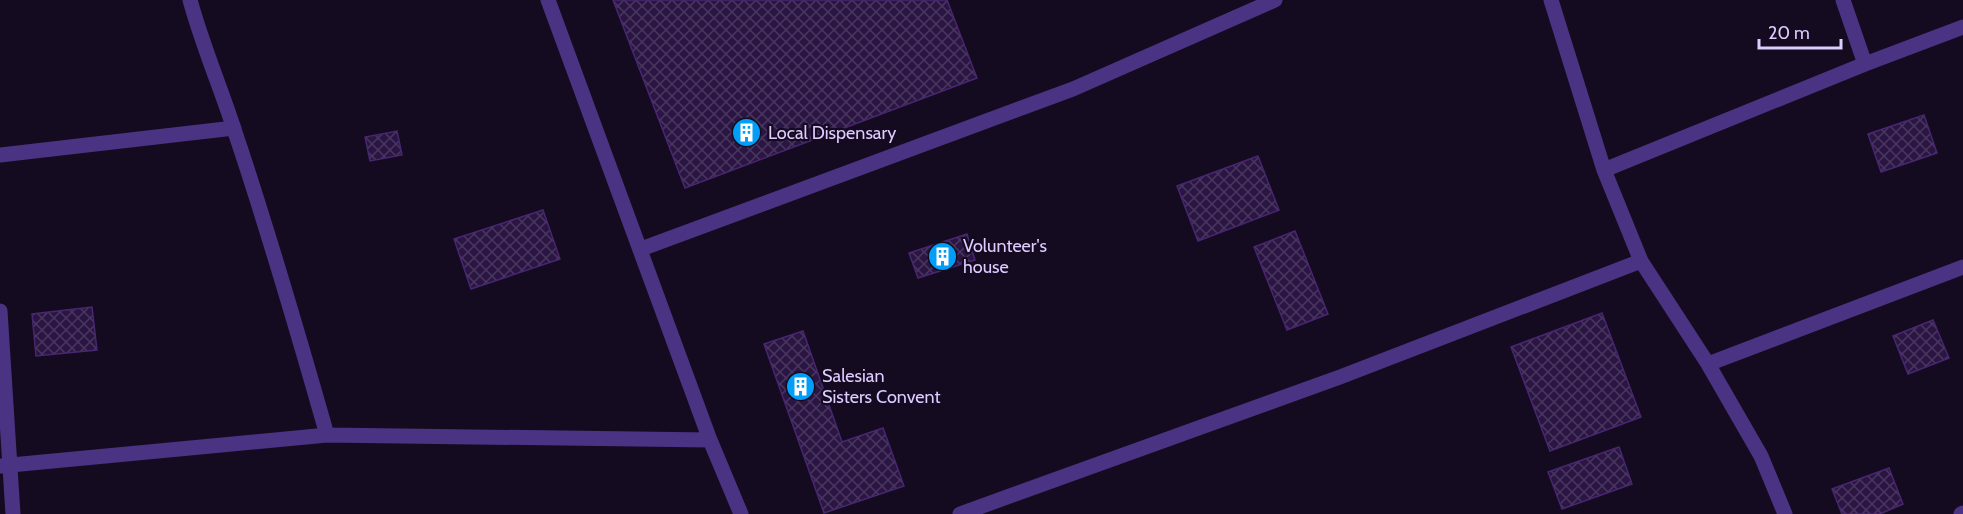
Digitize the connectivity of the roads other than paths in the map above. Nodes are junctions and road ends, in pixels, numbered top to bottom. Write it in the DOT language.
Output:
graph roads {
  1 [pos="189,0"];
  2 [pos="548,0"];
  3 [pos="1275,0"];
  4 [pos="1551,0"];
  5 [pos="1843,0"];
  6 [pos="1963,27"];
  7 [pos="1866,64"];
  8 [pos="234,128"];
  9 [pos="0,155"];
  10 [pos="1604,170"];
  11 [pos="641,249"];
  12 [pos="1641,261"];
  13 [pos="1963,267"];
  14 [pos="0,312"];
  15 [pos="1708,364"];
  16 [pos="327,435"];
  17 [pos="710,440"];
  18 [pos="5,466"];
  19 [pos="14,514"];
  20 [pos="741,514"];
  21 [pos="960,514"];
  22 [pos="1785,514"];
  1 -- 8 [label="street"];
  2 -- 11 [label="street"];
  3 -- 11 [label="street"];
  4 -- 10 [label="street"];
  5 -- 7 [label="street"];
  6 -- 7 [label="street"];
  7 -- 10 [label="street"];
  8 -- 9 [label="street"];
  8 -- 16 [label="street"];
  10 -- 12 [label="street"];
  11 -- 17 [label="street"];
  12 -- 15 [label="street"];
  12 -- 21 [label="street"];
  13 -- 15 [label="street"];
  14 -- 18 [label="street"];
  15 -- 22 [label="street"];
  16 -- 17 [label="street"];
  16 -- 18 [label="street"];
  17 -- 20 [label="street"];
  18 -- 19 [label="street"];
}
